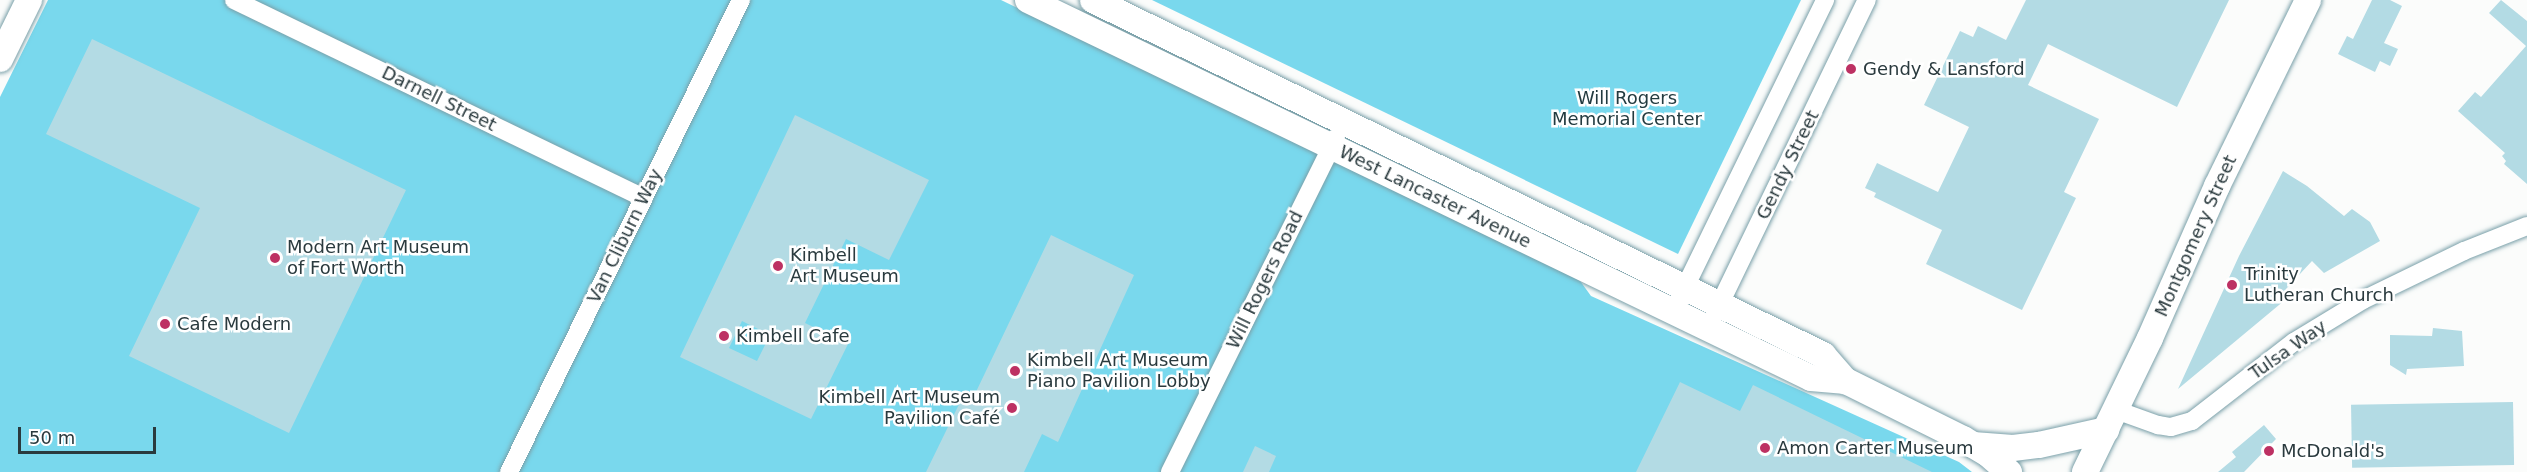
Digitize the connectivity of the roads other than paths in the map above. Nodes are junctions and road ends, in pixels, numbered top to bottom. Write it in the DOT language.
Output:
graph roads {
  1 [pos="29,0"];
  2 [pos="234,0"];
  3 [pos="741,0"];
  4 [pos="1028,0"];
  5 [pos="1093,0"];
  6 [pos="1825,0"];
  7 [pos="1867,0"];
  8 [pos="2308,0"];
  9 [pos="0,59"];
  10 [pos="1344,121"];
  11 [pos="1332,146"];
  12 [pos="644,198"];
  13 [pos="2527,226"];
  14 [pos="1685,287"];
  15 [pos="1720,304"];
  16 [pos="1673,312"];
  17 [pos="1708,329"];
  18 [pos="1846,381"];
  19 [pos="2111,420"];
  20 [pos="1973,445"];
  21 [pos="509,472"];
  22 [pos="1170,472"];
  23 [pos="2009,472"];
  24 [pos="2085,472"];
  1 -- 9 [label="main road"];
  2 -- 12 [label="street, Darnell Street"];
  3 -- 12 [label="street, Van Cliburn Way"];
  4 -- 11 [label="main road, West Lancaster Avenue"];
  5 -- 10 [label="main road, West Lancaster Avenue"];
  6 -- 14 [label="street"];
  7 -- 15 [label="street, Gendy Street"];
  8 -- 19 [label="main road, Montgomery Street"];
  10 -- 11 [label="street, Will Rogers Road"];
  10 -- 14 [label="main road, West Lancaster Avenue"];
  11 -- 16 [label="main road, West Lancaster Avenue"];
  11 -- 22 [label="street, Will Rogers Road"];
  12 -- 21 [label="street, Van Cliburn Way"];
  13 -- 19 [label="street, Tulsa Way"];
  14 -- 15 [label="main road, West Lancaster Avenue"];
  14 -- 16 [label="street"];
  15 -- 17 [label="street, Gendy Street"];
  15 -- 18 [label="main road, West Lancaster Avenue"];
  16 -- 17 [label="main road, West Lancaster Avenue"];
  17 -- 18 [label="main road, West Lancaster Avenue"];
  18 -- 20 [label="main road, West Lancaster Avenue"];
  19 -- 20 [label="main road"];
  19 -- 24 [label="main road, Montgomery Street"];
  20 -- 23 [label="main road, West Lancaster Avenue"];
}
